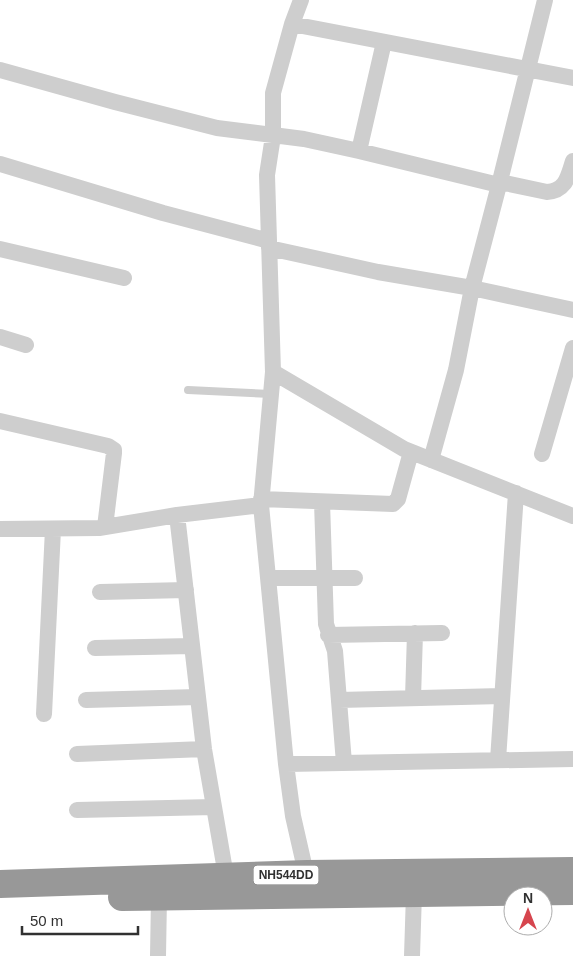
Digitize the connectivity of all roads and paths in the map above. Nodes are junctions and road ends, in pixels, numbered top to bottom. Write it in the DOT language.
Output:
graph roads {
  1 [pos="301,0"];
  2 [pos="545,0"];
  3 [pos="292,24"];
  4 [pos="384,42"];
  5 [pos="0,70"];
  6 [pos="528,70"];
  7 [pos="573,78"];
  8 [pos="273,136"];
  9 [pos="360,151"];
  10 [pos="573,161"];
  11 [pos="0,164"];
  12 [pos="499,184"];
  13 [pos="269,244"];
  14 [pos="0,249"];
  15 [pos="124,278"];
  16 [pos="472,288"];
  17 [pos="573,310"];
  18 [pos="0,337"];
  19 [pos="26,345"];
  20 [pos="573,348"];
  21 [pos="273,372"];
  22 [pos="188,390"];
  23 [pos="271,394"];
  24 [pos="0,421"];
  25 [pos="411,452"];
  26 [pos="542,454"];
  27 [pos="431,460"];
  28 [pos="516,493"];
  29 [pos="261,502"];
  30 [pos="322,502"];
  31 [pos="177,514"];
  32 [pos="573,516"];
  33 [pos="105,527"];
  34 [pos="0,529"];
  35 [pos="53,529"];
  36 [pos="268,578"];
  37 [pos="324,578"];
  38 [pos="355,578"];
  39 [pos="186,590"];
  40 [pos="100,592"];
  41 [pos="415,632"];
  42 [pos="442,633"];
  43 [pos="328,635"];
  44 [pos="192,646"];
  45 [pos="95,648"];
  46 [pos="502,696"];
  47 [pos="198,697"];
  48 [pos="413,698"];
  49 [pos="86,700"];
  50 [pos="339,700"];
  51 [pos="44,714"];
  52 [pos="204,750"];
  53 [pos="77,754"];
  54 [pos="573,759"];
  55 [pos="498,760"];
  56 [pos="344,763"];
  57 [pos="286,764"];
  58 [pos="214,807"];
  59 [pos="77,810"];
  60 [pos="573,871"];
  61 [pos="226,876"];
  62 [pos="0,884"];
  63 [pos="308,884"];
  64 [pos="573,891"];
  65 [pos="414,893"];
  66 [pos="159,897"];
  67 [pos="0,900"];
  68 [pos="158,956"];
  69 [pos="412,956"];
  1 -- 3 [label="street"];
  2 -- 6 [label="street"];
  3 -- 4 [label="street"];
  3 -- 8 [label="street"];
  4 -- 6 [label="street"];
  4 -- 9 [label="street"];
  5 -- 8 [label="street"];
  6 -- 7 [label="street"];
  6 -- 12 [label="street"];
  8 -- 9 [label="street"];
  8 -- 13 [label="street"];
  9 -- 12 [label="street"];
  10 -- 12 [label="street"];
  11 -- 13 [label="street"];
  12 -- 16 [label="street"];
  13 -- 16 [label="street"];
  13 -- 21 [label="street"];
  14 -- 15 [label="street"];
  16 -- 17 [label="street"];
  16 -- 27 [label="street"];
  18 -- 19 [label="street"];
  20 -- 26 [label="street"];
  21 -- 23 [label="street"];
  21 -- 25 [label="street"];
  22 -- 23 [label="lane"];
  23 -- 29 [label="street"];
  24 -- 33 [label="street"];
  25 -- 27 [label="street"];
  25 -- 30 [label="street"];
  27 -- 28 [label="street"];
  28 -- 32 [label="street"];
  28 -- 46 [label="street"];
  29 -- 30 [label="street"];
  29 -- 31 [label="street"];
  29 -- 36 [label="street"];
  30 -- 37 [label="street"];
  31 -- 33 [label="street"];
  31 -- 39 [label="street"];
  33 -- 35 [label="street"];
  34 -- 35 [label="street"];
  35 -- 51 [label="street"];
  36 -- 37 [label="street"];
  36 -- 57 [label="street"];
  37 -- 38 [label="street"];
  37 -- 43 [label="street"];
  39 -- 40 [label="street"];
  39 -- 44 [label="street"];
  41 -- 42 [label="street"];
  41 -- 43 [label="street"];
  41 -- 48 [label="street"];
  43 -- 50 [label="street"];
  44 -- 45 [label="street"];
  44 -- 47 [label="street"];
  46 -- 48 [label="street"];
  46 -- 55 [label="street"];
  47 -- 49 [label="street"];
  47 -- 52 [label="street"];
  48 -- 50 [label="street"];
  50 -- 56 [label="street"];
  52 -- 53 [label="street"];
  52 -- 58 [label="street"];
  54 -- 55 [label="street"];
  55 -- 56 [label="street"];
  56 -- 57 [label="street"];
  57 -- 63 [label="street"];
  58 -- 59 [label="street"];
  58 -- 61 [label="street"];
  60 -- 63 [label="highway, NH544DD"];
  61 -- 62 [label="highway, NH544DD"];
  61 -- 63 [label="highway, NH544DD"];
  63 -- 65 [label="highway, NH544DD"];
  63 -- 66 [label="highway, NH544DD"];
  64 -- 65 [label="highway, NH544DD"];
  65 -- 69 [label="street"];
  66 -- 67 [label="highway, NH544DD"];
  66 -- 68 [label="street"];
}
